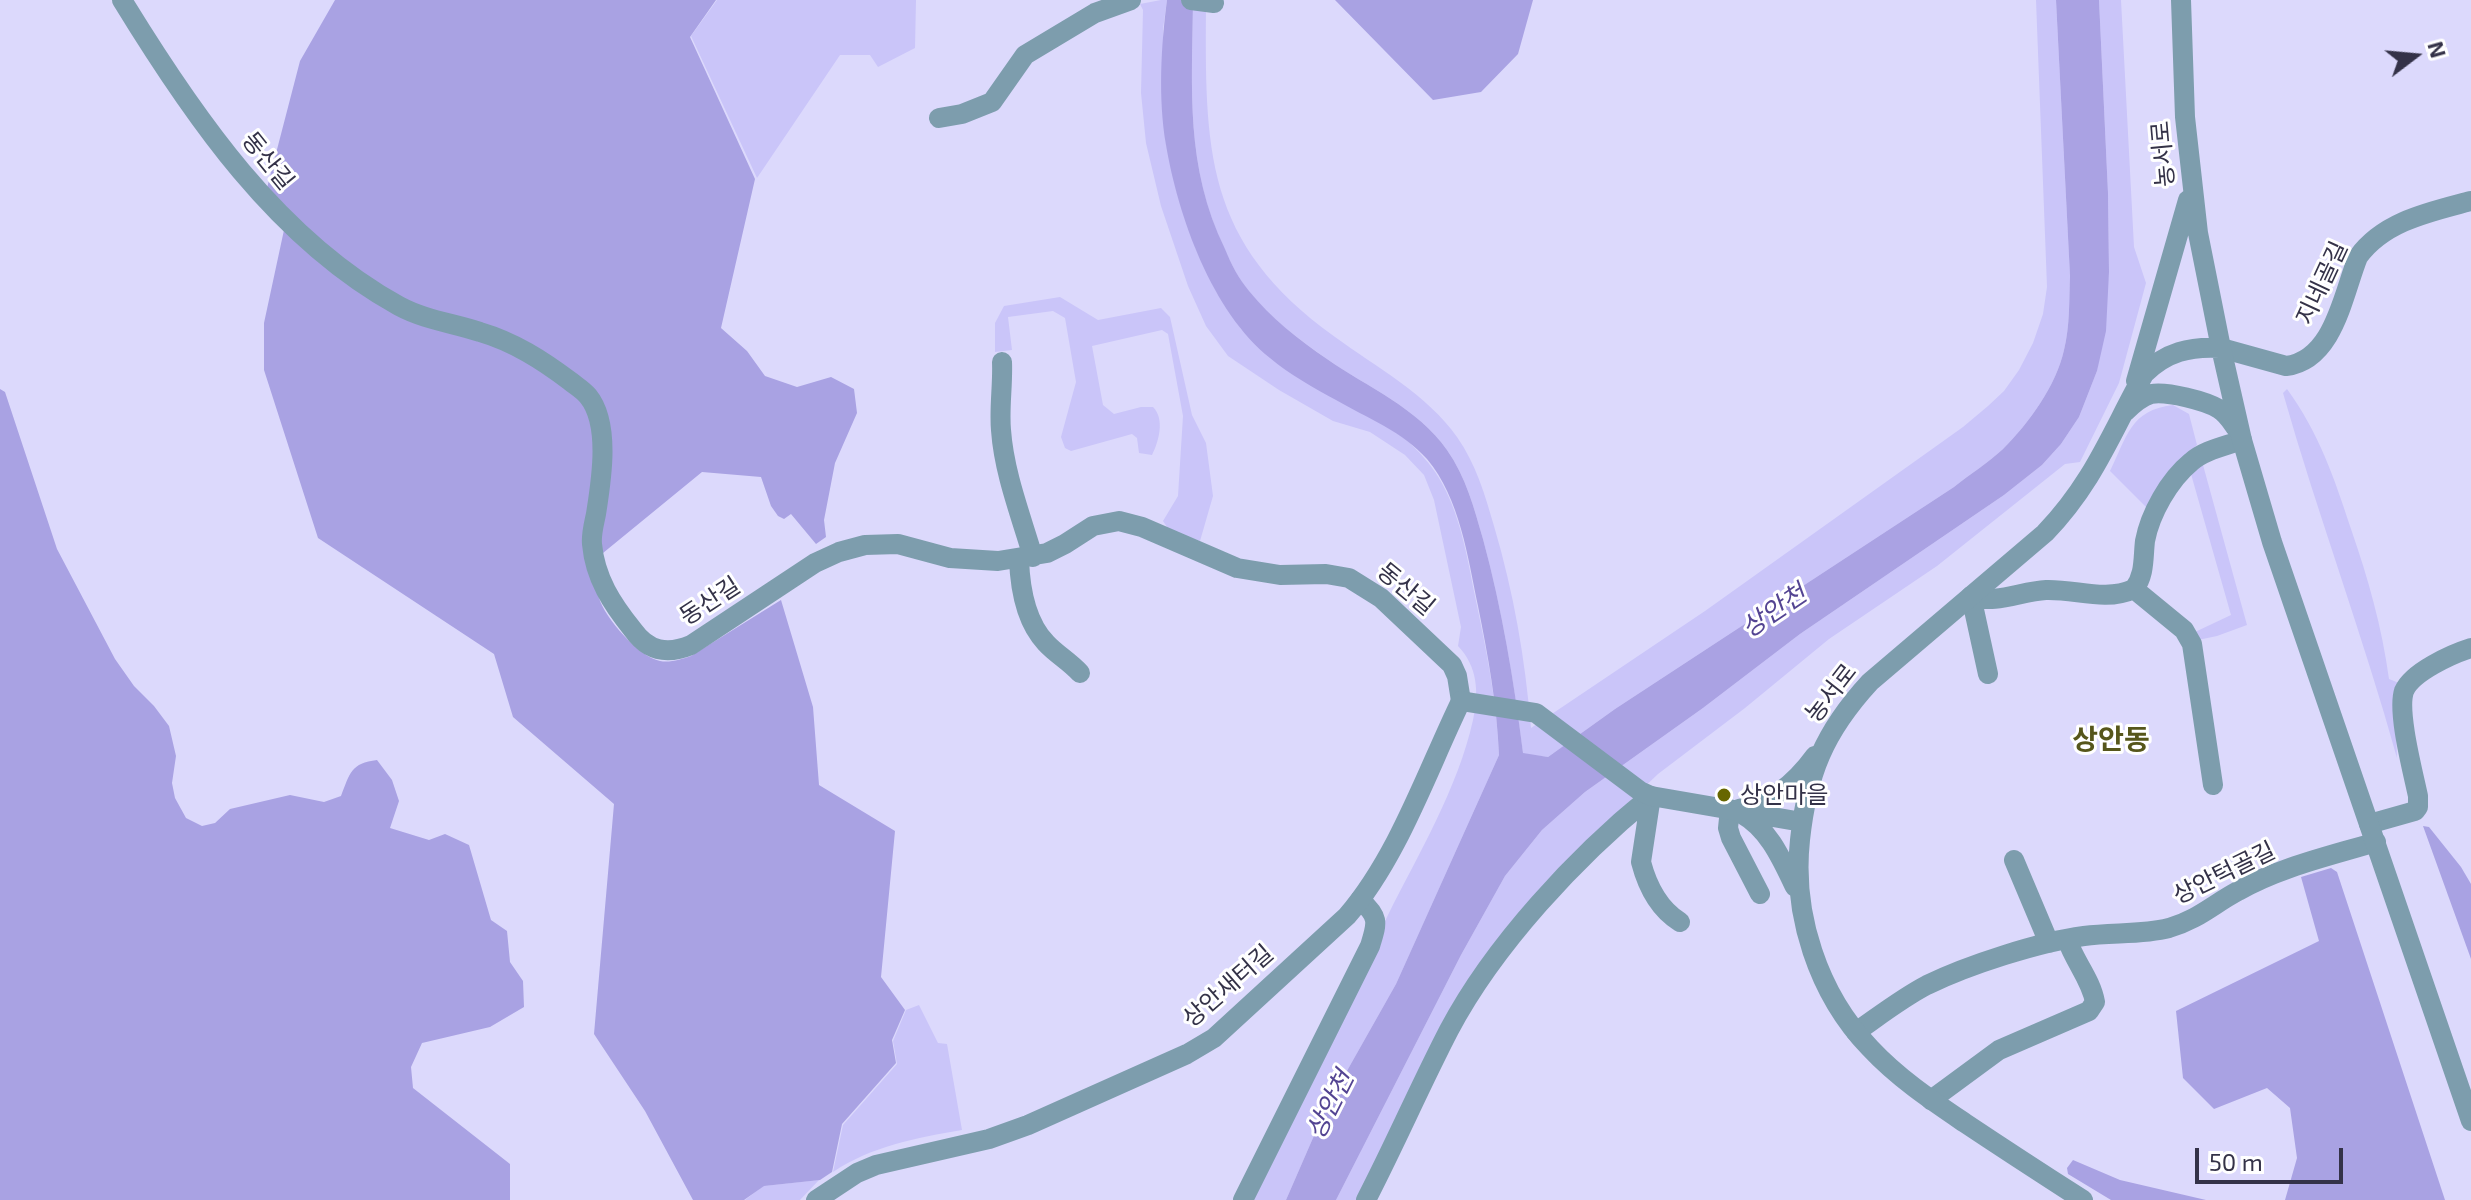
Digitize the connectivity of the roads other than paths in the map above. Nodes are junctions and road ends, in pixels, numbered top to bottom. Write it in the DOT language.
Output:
graph roads {
  1 [pos="122,0"];
  2 [pos="1131,0"];
  3 [pos="2181,0"];
  4 [pos="939,118"];
  5 [pos="2191,172"];
  6 [pos="2471,201"];
  7 [pos="2221,348"];
  8 [pos="1002,362"];
  9 [pos="2132,394"];
  10 [pos="2121,419"];
  11 [pos="2242,440"];
  12 [pos="1026,558"];
  13 [pos="2134,589"];
  14 [pos="1971,596"];
  15 [pos="2471,648"];
  16 [pos="1080,673"];
  17 [pos="1988,674"];
  18 [pos="1467,702"];
  19 [pos="1823,746"];
  20 [pos="2213,785"];
  21 [pos="1646,794"];
  22 [pos="1732,809"];
  23 [pos="1802,822"];
  24 [pos="2372,833"];
  25 [pos="2014,860"];
  26 [pos="1760,894"];
  27 [pos="1360,900"];
  28 [pos="1800,900"];
  29 [pos="1680,922"];
  30 [pos="2058,941"];
  31 [pos="1856,1032"];
  32 [pos="1931,1100"];
  33 [pos="2471,1121"];
  34 [pos="816,1200"];
  35 [pos="1243,1200"];
  36 [pos="1366,1200"];
  37 [pos="2083,1200"];
  1 -- 12 [label="street, 동산길"];
  2 -- 4 [label="street"];
  3 -- 5 [label="street, 농서로"];
  5 -- 7 [label="street, 농서로"];
  5 -- 9 [label="street"];
  6 -- 7 [label="street, 지네골길"];
  7 -- 9 [label="street, 농서로"];
  7 -- 11 [label="street, 농서로"];
  8 -- 12 [label="street"];
  9 -- 10 [label="street, 농서로"];
  10 -- 11 [label="street"];
  10 -- 14 [label="street, 농서로"];
  11 -- 13 [label="street"];
  11 -- 24 [label="street, 농서로"];
  12 -- 16 [label="street"];
  12 -- 18 [label="street, 동산길"];
  13 -- 14 [label="street"];
  13 -- 20 [label="street"];
  14 -- 17 [label="street"];
  14 -- 19 [label="street, 농서로"];
  15 -- 24 [label="street, 상안턱골길"];
  18 -- 21 [label="street"];
  18 -- 27 [label="street, 상안새터길"];
  19 -- 22 [label="street"];
  19 -- 23 [label="street, 농서로"];
  21 -- 22 [label="street"];
  21 -- 29 [label="street"];
  21 -- 36 [label="street"];
  22 -- 23 [label="street"];
  22 -- 26 [label="street"];
  22 -- 28 [label="street"];
  23 -- 28 [label="street, 농서로"];
  24 -- 30 [label="street, 상안턱골길"];
  24 -- 33 [label="street, 농서로"];
  25 -- 30 [label="street"];
  27 -- 34 [label="street, 상안새터길"];
  27 -- 35 [label="street"];
  28 -- 31 [label="street, 농서로"];
  30 -- 31 [label="street, 상안턱골길"];
  30 -- 32 [label="street"];
  31 -- 32 [label="street, 농서로"];
  32 -- 37 [label="street, 농서로"];
}
